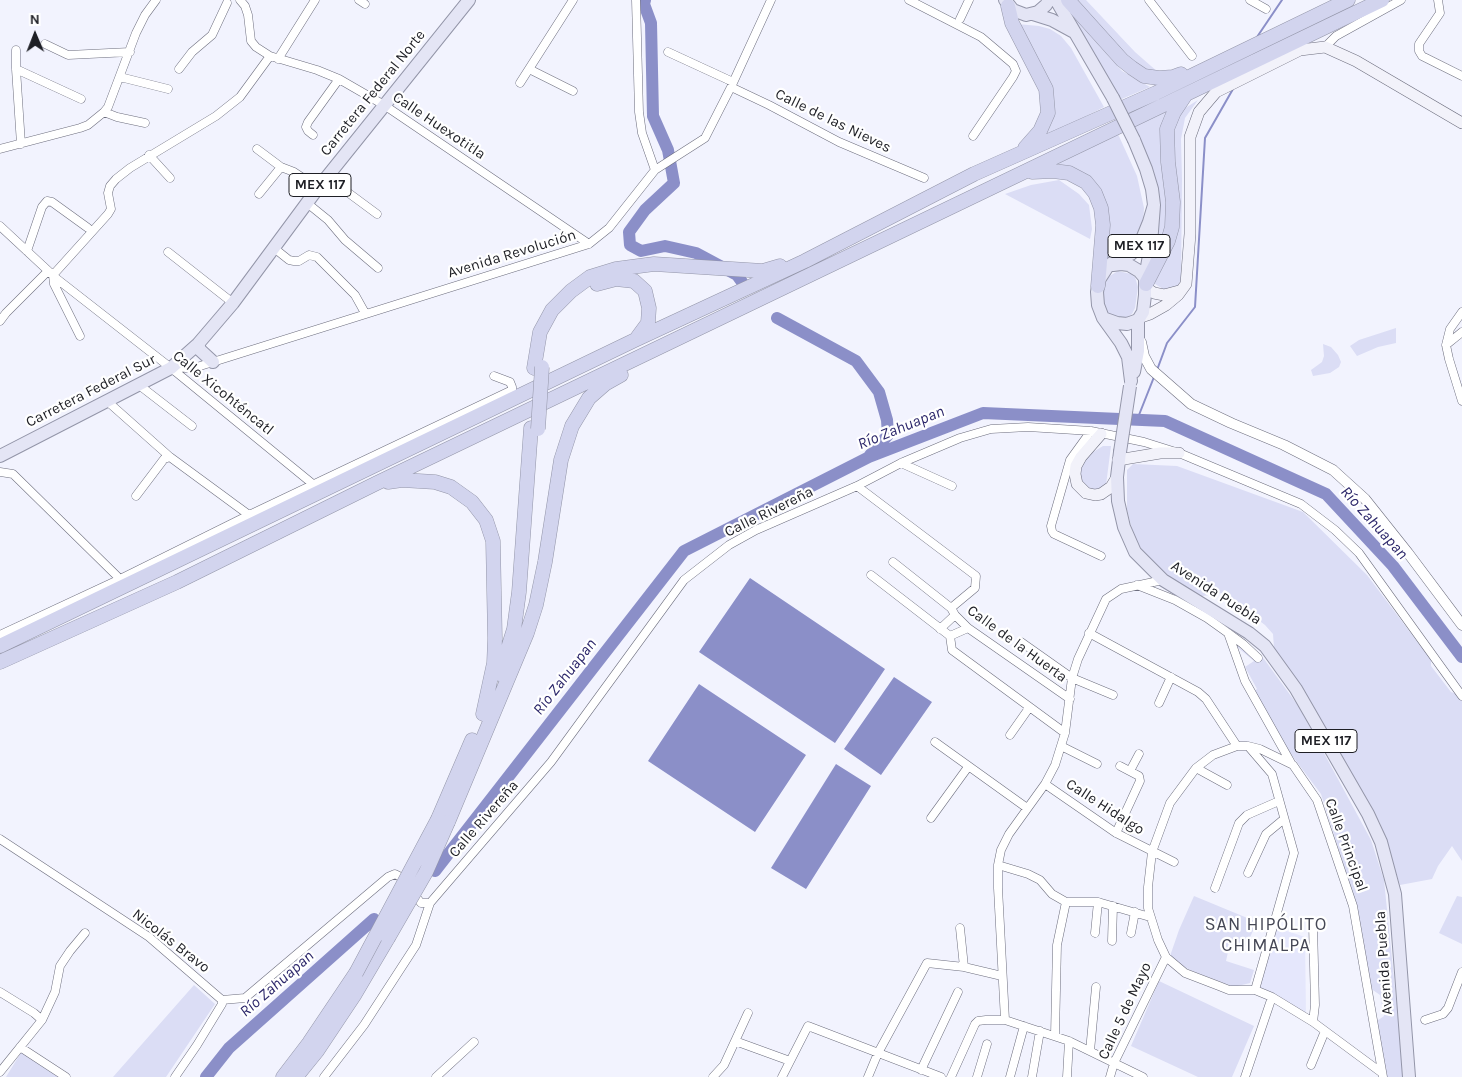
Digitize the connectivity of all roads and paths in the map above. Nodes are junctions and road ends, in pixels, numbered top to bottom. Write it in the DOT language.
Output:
graph roads {
  1 [pos="156,0"];
  2 [pos="240,0"];
  3 [pos="315,0"];
  4 [pos="469,0"];
  5 [pos="573,0"];
  6 [pos="771,0"];
  7 [pos="909,0"];
  8 [pos="970,0"];
  9 [pos="1048,0"];
  10 [pos="1056,0"];
  11 [pos="1068,0"];
  12 [pos="1149,0"];
  13 [pos="1250,0"];
  14 [pos="1348,0"];
  15 [pos="1382,0"];
  16 [pos="1401,0"];
  17 [pos="1438,0"];
  18 [pos="225,1"];
  19 [pos="636,2"];
  20 [pos="1006,3"];
  21 [pos="1266,9"];
  22 [pos="1032,14"];
  23 [pos="960,19"];
  24 [pos="1076,34"];
  25 [pos="45,44"];
  26 [pos="1325,48"];
  27 [pos="16,50"];
  28 [pos="130,52"];
  29 [pos="668,52"];
  30 [pos="1192,56"];
  31 [pos="274,57"];
  32 [pos="1218,62"];
  33 [pos="16,69"];
  34 [pos="179,69"];
  35 [pos="529,69"];
  36 [pos="1462,76"];
  37 [pos="120,77"];
  38 [pos="339,79"];
  39 [pos="520,82"];
  40 [pos="732,84"];
  41 [pos="168,89"];
  42 [pos="573,91"];
  43 [pos="1186,93"];
  44 [pos="81,99"];
  45 [pos="384,105"];
  46 [pos="104,112"];
  47 [pos="145,123"];
  48 [pos="1462,123"];
  49 [pos="313,135"];
  50 [pos="973,136"];
  51 [pos="21,144"];
  52 [pos="0,149"];
  53 [pos="257,149"];
  54 [pos="149,155"];
  55 [pos="1014,156"];
  56 [pos="280,167"];
  57 [pos="658,168"];
  58 [pos="1019,175"];
  59 [pos="327,176"];
  60 [pos="170,178"];
  61 [pos="924,178"];
  62 [pos="318,188"];
  63 [pos="259,194"];
  64 [pos="307,203"];
  65 [pos="1154,205"];
  66 [pos="377,214"];
  67 [pos="0,226"];
  68 [pos="88,228"];
  69 [pos="589,244"];
  70 [pos="274,248"];
  71 [pos="27,251"];
  72 [pos="168,252"];
  73 [pos="804,261"];
  74 [pos="378,268"];
  75 [pos="1104,270"];
  76 [pos="50,273"];
  77 [pos="1145,283"];
  78 [pos="1098,286"];
  79 [pos="1183,289"];
  80 [pos="233,303"];
  81 [pos="1462,312"];
  82 [pos="365,313"];
  83 [pos="1102,318"];
  84 [pos="1140,318"];
  85 [pos="0,320"];
  86 [pos="1462,332"];
  87 [pos="1139,335"];
  88 [pos="80,336"];
  89 [pos="635,340"];
  90 [pos="198,344"];
  91 [pos="1446,345"];
  92 [pos="636,358"];
  93 [pos="213,362"];
  94 [pos="172,367"];
  95 [pos="538,367"];
  96 [pos="494,376"];
  97 [pos="1131,384"];
  98 [pos="139,385"];
  99 [pos="107,401"];
  100 [pos="1462,402"];
  101 [pos="192,426"];
  102 [pos="534,428"];
  103 [pos="1096,432"];
  104 [pos="1179,453"];
  105 [pos="0,456"];
  106 [pos="1119,456"];
  107 [pos="170,457"];
  108 [pos="901,464"];
  109 [pos="0,472"];
  110 [pos="1117,477"];
  111 [pos="377,484"];
  112 [pos="314,485"];
  113 [pos="857,486"];
  114 [pos="952,486"];
  115 [pos="136,496"];
  116 [pos="249,515"];
  117 [pos="1101,556"];
  118 [pos="893,562"];
  119 [pos="871,574"];
  120 [pos="120,579"];
  121 [pos="1163,580"];
  122 [pos="1138,585"];
  123 [pos="953,612"];
  124 [pos="1462,625"];
  125 [pos="968,628"];
  126 [pos="940,629"];
  127 [pos="1090,633"];
  128 [pos="1228,633"];
  129 [pos="0,635"];
  130 [pos="950,636"];
  131 [pos="1021,642"];
  132 [pos="0,646"];
  133 [pos="1258,658"];
  134 [pos="515,659"];
  135 [pos="0,662"];
  136 [pos="1172,677"];
  137 [pos="1072,678"];
  138 [pos="1113,695"];
  139 [pos="1462,696"];
  140 [pos="1070,699"];
  141 [pos="1159,703"];
  142 [pos="1029,708"];
  143 [pos="483,714"];
  144 [pos="1065,733"];
  145 [pos="1010,735"];
  146 [pos="935,742"];
  147 [pos="1061,746"];
  148 [pos="1237,746"];
  149 [pos="1248,746"];
  150 [pos="1139,754"];
  151 [pos="1096,764"];
  152 [pos="1293,765"];
  153 [pos="1120,766"];
  154 [pos="968,767"];
  155 [pos="1196,768"];
  156 [pos="1130,771"];
  157 [pos="1045,784"];
  158 [pos="1227,786"];
  159 [pos="1279,801"];
  160 [pos="1027,808"];
  161 [pos="931,818"];
  162 [pos="1284,819"];
  163 [pos="443,821"];
  164 [pos="1116,833"];
  165 [pos="0,839"];
  166 [pos="1152,852"];
  167 [pos="1174,862"];
  168 [pos="998,865"];
  169 [pos="1248,873"];
  170 [pos="1216,888"];
  171 [pos="430,902"];
  172 [pos="1066,902"];
  173 [pos="1098,902"];
  174 [pos="1113,906"];
  175 [pos="1135,912"];
  176 [pos="1150,917"];
  177 [pos="1313,925"];
  178 [pos="960,928"];
  179 [pos="1131,932"];
  180 [pos="85,933"];
  181 [pos="1095,933"];
  182 [pos="1112,941"];
  183 [pos="1166,957"];
  184 [pos="964,967"];
  185 [pos="1462,972"];
  186 [pos="1002,976"];
  187 [pos="1096,986"];
  188 [pos="1255,990"];
  189 [pos="0,992"];
  190 [pos="958,992"];
  191 [pos="1272,997"];
  192 [pos="222,1000"];
  193 [pos="748,1014"];
  194 [pos="42,1020"];
  195 [pos="1005,1020"];
  196 [pos="1425,1020"];
  197 [pos="1313,1022"];
  198 [pos="1024,1026"];
  199 [pos="1040,1030"];
  200 [pos="1325,1031"];
  201 [pos="1055,1036"];
  202 [pos="735,1041"];
  203 [pos="1069,1041"];
  204 [pos="474,1042"];
  205 [pos="987,1044"];
  206 [pos="20,1047"];
  207 [pos="1090,1051"];
  208 [pos="878,1053"];
  209 [pos="790,1061"];
  210 [pos="1114,1063"];
  211 [pos="1311,1065"];
  212 [pos="921,1070"];
  213 [pos="0,1072"];
  214 [pos="1383,1075"];
  215 [pos="66,1077"];
  216 [pos="175,1077"];
  217 [pos="283,1077"];
  218 [pos="296,1077"];
  219 [pos="324,1077"];
  220 [pos="436,1077"];
  221 [pos="713,1077"];
  222 [pos="782,1077"];
  223 [pos="868,1077"];
  224 [pos="941,1077"];
  225 [pos="951,1077"];
  226 [pos="977,1077"];
  227 [pos="1010,1077"];
  228 [pos="1032,1077"];
  229 [pos="1067,1077"];
  230 [pos="1110,1077"];
  231 [pos="1143,1077"];
  232 [pos="1245,1077"];
  233 [pos="1409,1077"];
  1 -- 28 [label="street"];
  2 -- 18 [label="street, Calle Huexotitla"];
  2 -- 31 [label="street, Calle Huexotitla"];
  3 -- 31 [label="street"];
  4 -- 45 [label="main road, Carretera Federal Norte / MEX 117"];
  5 -- 35 [label="street"];
  6 -- 40 [label="street, Avenida Revolución"];
  7 -- 50 [label="street"];
  8 -- 23 [label="street"];
  9 -- 22 [label="main road"];
  10 -- 24 [label="main road, MEX 117"];
  11 -- 32 [label="highway"];
  12 -- 30 [label="street"];
  13 -- 21 [label="street"];
  14 -- 32 [label="highway"];
  15 -- 43 [label="highway"];
  16 -- 26 [label="street"];
  17 -- 36 [label="street"];
  18 -- 34 [label="street"];
  19 -- 57 [label="street"];
  20 -- 22 [label="main road, MEX 117"];
  20 -- 55 [label="highway"];
  22 -- 24 [label="main road, MEX 117"];
  24 -- 65 [label="main road, MEX 117, bridge"];
  25 -- 28 [label="street"];
  26 -- 48 [label="main road, MEX 117"];
  26 -- 79 [label="main road, MEX 117"];
  27 -- 33 [label="street"];
  28 -- 37 [label="street"];
  29 -- 40 [label="street, Calle de las Nieves"];
  31 -- 38 [label="street, Calle Huexotitla"];
  31 -- 54 [label="street"];
  32 -- 55 [label="highway"];
  33 -- 44 [label="street"];
  33 -- 51 [label="street"];
  35 -- 39 [label="street"];
  35 -- 42 [label="street"];
  37 -- 41 [label="street"];
  37 -- 46 [label="street"];
  38 -- 45 [label="street, Calle Huexotitla"];
  38 -- 49 [label="street"];
  40 -- 57 [label="street, Avenida Revolución"];
  40 -- 61 [label="street, Calle de las Nieves"];
  43 -- 58 [label="highway"];
  43 -- 77 [label="highway"];
  45 -- 59 [label="main road, Carretera Federal Norte / MEX 117"];
  45 -- 69 [label="street, Calle Huexotitla"];
  46 -- 47 [label="street"];
  46 -- 51 [label="street"];
  51 -- 52 [label="street"];
  53 -- 56 [label="street"];
  54 -- 60 [label="street"];
  54 -- 76 [label="street"];
  55 -- 73 [label="highway"];
  56 -- 62 [label="street"];
  56 -- 63 [label="street"];
  57 -- 69 [label="street, Avenida Revolución"];
  58 -- 78 [label="highway"];
  58 -- 92 [label="highway"];
  59 -- 62 [label="main road, Carretera Federal Norte / MEX 117"];
  59 -- 66 [label="street"];
  62 -- 64 [label="main road, Carretera Federal Norte / MEX 117"];
  64 -- 70 [label="main road, Carretera Federal Norte / MEX 117"];
  64 -- 74 [label="street"];
  65 -- 75 [label="main road, MEX 117"];
  65 -- 77 [label="main road, MEX 117"];
  67 -- 71 [label="street, Calle Xicohténcatl"];
  68 -- 71 [label="street"];
  69 -- 82 [label="street, Avenida Revolución"];
  70 -- 80 [label="main road, Carretera Federal Norte / MEX 117"];
  70 -- 82 [label="street"];
  71 -- 76 [label="street, Calle Xicohténcatl"];
  72 -- 80 [label="street"];
  73 -- 89 [label="highway"];
  73 -- 95 [label="highway"];
  75 -- 77 [label="main road, MEX 117"];
  75 -- 78 [label="main road, MEX 117"];
  76 -- 85 [label="street"];
  76 -- 88 [label="street"];
  76 -- 94 [label="street, Calle Xicohténcatl"];
  77 -- 79 [label="main road, MEX 117"];
  77 -- 84 [label="main road, MEX 117"];
  78 -- 83 [label="main road, MEX 117"];
  79 -- 84 [label="main road"];
  80 -- 90 [label="main road, Carretera Federal Norte / MEX 117"];
  81 -- 91 [label="street"];
  82 -- 93 [label="street, Avenida Revolución"];
  83 -- 84 [label="main road"];
  83 -- 97 [label="main road, MEX 117"];
  84 -- 87 [label="main road, MEX 117"];
  86 -- 91 [label="street"];
  87 -- 97 [label="main road, MEX 117"];
  87 -- 124 [label="street"];
  89 -- 95 [label="highway"];
  89 -- 132 [label="highway"];
  90 -- 93 [label="main road"];
  90 -- 94 [label="main road, Carretera Federal Norte / MEX 117"];
  91 -- 100 [label="street"];
  92 -- 111 [label="highway"];
  92 -- 134 [label="highway"];
  93 -- 94 [label="street, Avenida Revolución"];
  94 -- 98 [label="main road, Carretera Federal Sur / MEX 117"];
  94 -- 112 [label="street, Calle Xicohténcatl"];
  95 -- 102 [label="highway"];
  96 -- 112 [label="street"];
  97 -- 106 [label="main road, Avenida Puebla / MEX 117, bridge"];
  98 -- 99 [label="main road, Carretera Federal Sur / MEX 117"];
  98 -- 101 [label="street"];
  99 -- 105 [label="main road, Carretera Federal Sur / MEX 117"];
  99 -- 107 [label="street"];
  102 -- 134 [label="highway"];
  102 -- 143 [label="highway"];
  103 -- 104 [label="street, Calle Rivereña"];
  103 -- 108 [label="street, Calle Rivereña"];
  103 -- 110 [label="main road"];
  103 -- 117 [label="street"];
  104 -- 106 [label="main road"];
  104 -- 139 [label="street, Calle Rivereña"];
  106 -- 110 [label="main road, Avenida Puebla / MEX 117"];
  107 -- 115 [label="street"];
  107 -- 116 [label="street"];
  108 -- 113 [label="street, Calle Rivereña"];
  108 -- 114 [label="street"];
  109 -- 120 [label="street"];
  110 -- 121 [label="main road, Avenida Puebla / MEX 117"];
  111 -- 135 [label="highway"];
  111 -- 143 [label="highway"];
  112 -- 116 [label="street"];
  113 -- 123 [label="street"];
  113 -- 171 [label="street, Calle Rivereña"];
  116 -- 120 [label="street"];
  118 -- 123 [label="street, Calle de la Huerta"];
  119 -- 126 [label="street"];
  120 -- 129 [label="street"];
  121 -- 122 [label="street"];
  121 -- 233 [label="main road, Avenida Puebla / MEX 117"];
  122 -- 127 [label="street"];
  122 -- 128 [label="street"];
  123 -- 125 [label="street, Calle de la Huerta"];
  123 -- 126 [label="street"];
  125 -- 130 [label="street"];
  125 -- 140 [label="street, Calle de la Huerta"];
  126 -- 130 [label="street"];
  127 -- 136 [label="street"];
  127 -- 137 [label="street"];
  128 -- 133 [label="street"];
  128 -- 152 [label="street"];
  130 -- 142 [label="street"];
  131 -- 137 [label="street"];
  134 -- 163 [label="highway"];
  136 -- 141 [label="street"];
  136 -- 148 [label="street"];
  137 -- 138 [label="street"];
  137 -- 140 [label="street"];
  140 -- 144 [label="street"];
  142 -- 144 [label="street"];
  142 -- 145 [label="street"];
  143 -- 163 [label="highway"];
  144 -- 147 [label="street"];
  146 -- 154 [label="street"];
  147 -- 151 [label="street"];
  147 -- 157 [label="street"];
  148 -- 149 [label="street, Calle Principal"];
  148 -- 155 [label="street, Calle Principal"];
  149 -- 152 [label="street, Calle Principal"];
  149 -- 159 [label="street"];
  150 -- 156 [label="street"];
  152 -- 214 [label="street, Calle Principal"];
  153 -- 156 [label="street"];
  154 -- 160 [label="street"];
  154 -- 161 [label="street"];
  155 -- 158 [label="street"];
  155 -- 166 [label="street, Calle Principal"];
  156 -- 164 [label="street"];
  157 -- 160 [label="street"];
  157 -- 164 [label="street, Calle Hidalgo"];
  159 -- 162 [label="street"];
  159 -- 170 [label="street"];
  160 -- 168 [label="street"];
  162 -- 169 [label="street"];
  162 -- 188 [label="street"];
  163 -- 217 [label="highway, bridge"];
  163 -- 218 [label="highway, bridge"];
  164 -- 166 [label="street, Calle Hidalgo"];
  165 -- 192 [label="street, Nicolás Bravo"];
  166 -- 167 [label="street, Calle Hidalgo"];
  166 -- 176 [label="street, Calle Principal"];
  168 -- 172 [label="street"];
  168 -- 186 [label="street"];
  171 -- 192 [label="street"];
  171 -- 219 [label="street"];
  172 -- 173 [label="street"];
  172 -- 201 [label="street"];
  173 -- 174 [label="street"];
  173 -- 181 [label="street"];
  174 -- 175 [label="street"];
  174 -- 182 [label="street"];
  175 -- 176 [label="street"];
  175 -- 179 [label="street"];
  176 -- 183 [label="street, Calle Principal"];
  177 -- 197 [label="street"];
  178 -- 184 [label="street"];
  180 -- 194 [label="street"];
  183 -- 188 [label="street, Calle Principal"];
  183 -- 210 [label="street, Calle 5 de Mayo"];
  184 -- 186 [label="street"];
  184 -- 208 [label="street"];
  185 -- 196 [label="street"];
  186 -- 195 [label="street"];
  187 -- 207 [label="street"];
  188 -- 191 [label="street"];
  189 -- 194 [label="street"];
  190 -- 212 [label="street"];
  191 -- 197 [label="street"];
  191 -- 232 [label="street"];
  192 -- 216 [label="street"];
  193 -- 202 [label="street"];
  194 -- 206 [label="street"];
  195 -- 198 [label="street"];
  195 -- 225 [label="street"];
  197 -- 200 [label="street"];
  198 -- 199 [label="street"];
  198 -- 227 [label="street"];
  199 -- 201 [label="street"];
  199 -- 228 [label="street"];
  200 -- 211 [label="street"];
  200 -- 214 [label="street"];
  201 -- 203 [label="street"];
  202 -- 209 [label="street"];
  202 -- 221 [label="street"];
  203 -- 207 [label="street"];
  203 -- 229 [label="street"];
  204 -- 220 [label="street"];
  205 -- 226 [label="street"];
  206 -- 213 [label="street"];
  206 -- 215 [label="street"];
  207 -- 210 [label="street"];
  208 -- 209 [label="street"];
  208 -- 212 [label="street"];
  208 -- 223 [label="street"];
  209 -- 222 [label="street"];
  210 -- 230 [label="street, Calle 5 de Mayo"];
  210 -- 231 [label="street"];
  212 -- 224 [label="street"];
}
